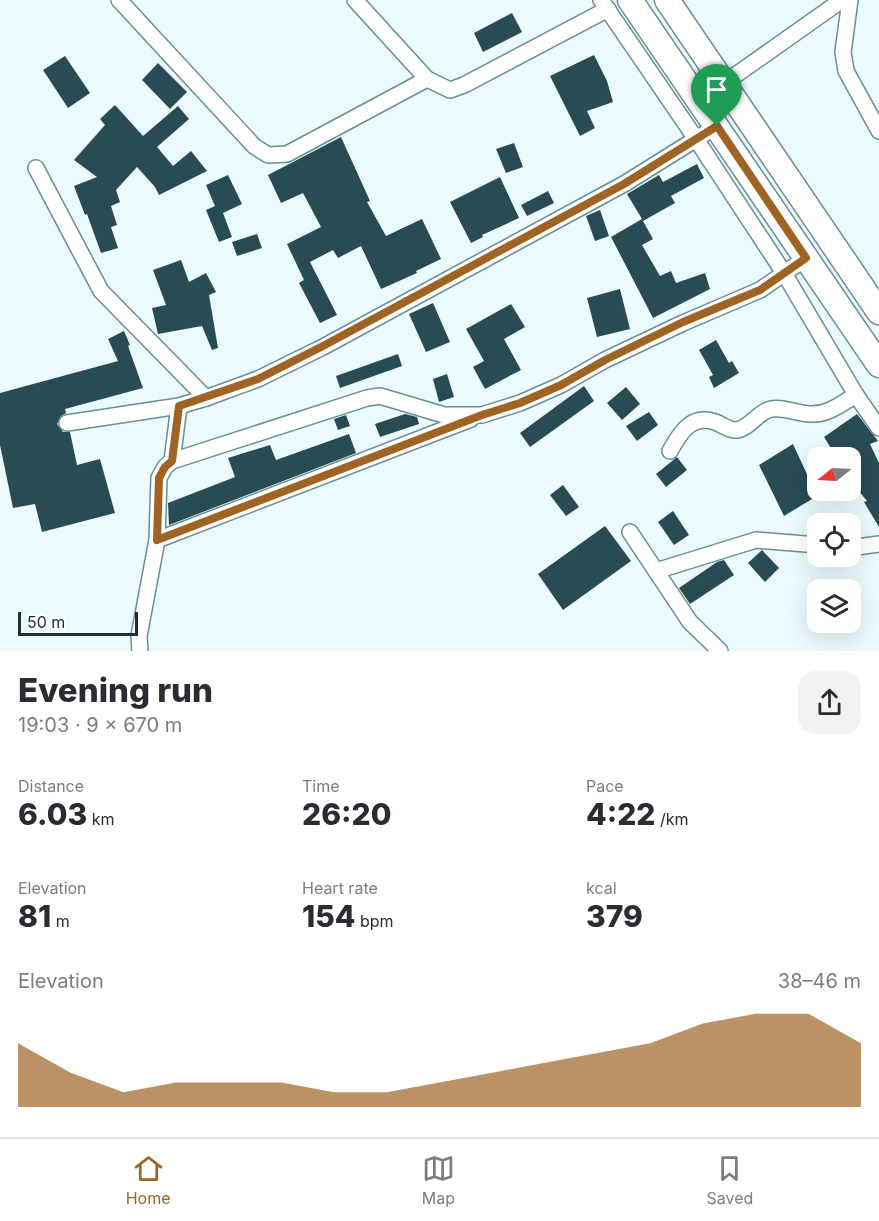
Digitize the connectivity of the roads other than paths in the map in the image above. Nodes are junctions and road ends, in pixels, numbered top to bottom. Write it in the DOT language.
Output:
graph roads {
  1 [pos="119,0"];
  2 [pos="355,0"];
  3 [pos="630,0"];
  4 [pos="667,0"];
  5 [pos="842,0"];
  6 [pos="850,0"];
  7 [pos="604,4"];
  8 [pos="427,79"];
  9 [pos="723,84"];
  10 [pos="717,126"];
  11 [pos="879,131"];
  12 [pos="696,139"];
  13 [pos="36,168"];
  14 [pos="806,258"];
  15 [pos="784,273"];
  16 [pos="879,312"];
  17 [pos="879,365"];
  18 [pos="856,395"];
  19 [pos="206,398"];
  20 [pos="179,406"];
  21 [pos="482,415"];
  22 [pos="67,423"];
  23 [pos="879,428"];
  24 [pos="670,451"];
  25 [pos="172,461"];
  26 [pos="630,532"];
  27 [pos="157,540"];
  28 [pos="807,544"];
  29 [pos="879,544"];
  30 [pos="861,546"];
  31 [pos="656,571"];
  32 [pos="140,651"];
  33 [pos="720,651"];
  1 -- 8 [label="street"];
  2 -- 8 [label="street"];
  3 -- 10 [label="main road"];
  4 -- 9 [label="main road"];
  5 -- 9 [label="street"];
  6 -- 11 [label="street"];
  7 -- 8 [label="street"];
  7 -- 12 [label="street"];
  9 -- 16 [label="main road"];
  10 -- 12 [label="street"];
  10 -- 14 [label="main road"];
  12 -- 15 [label="street"];
  12 -- 19 [label="street"];
  13 -- 19 [label="street"];
  14 -- 15 [label="street"];
  14 -- 17 [label="main road"];
  15 -- 18 [label="street"];
  15 -- 21 [label="street"];
  18 -- 23 [label="street"];
  18 -- 24 [label="street"];
  19 -- 20 [label="street"];
  20 -- 22 [label="street"];
  20 -- 25 [label="street"];
  21 -- 25 [label="street"];
  21 -- 27 [label="street"];
  25 -- 27 [label="street"];
  26 -- 31 [label="street"];
  27 -- 32 [label="street"];
  28 -- 31 [label="street"];
  29 -- 30 [label="street"];
  31 -- 33 [label="street"];
}
